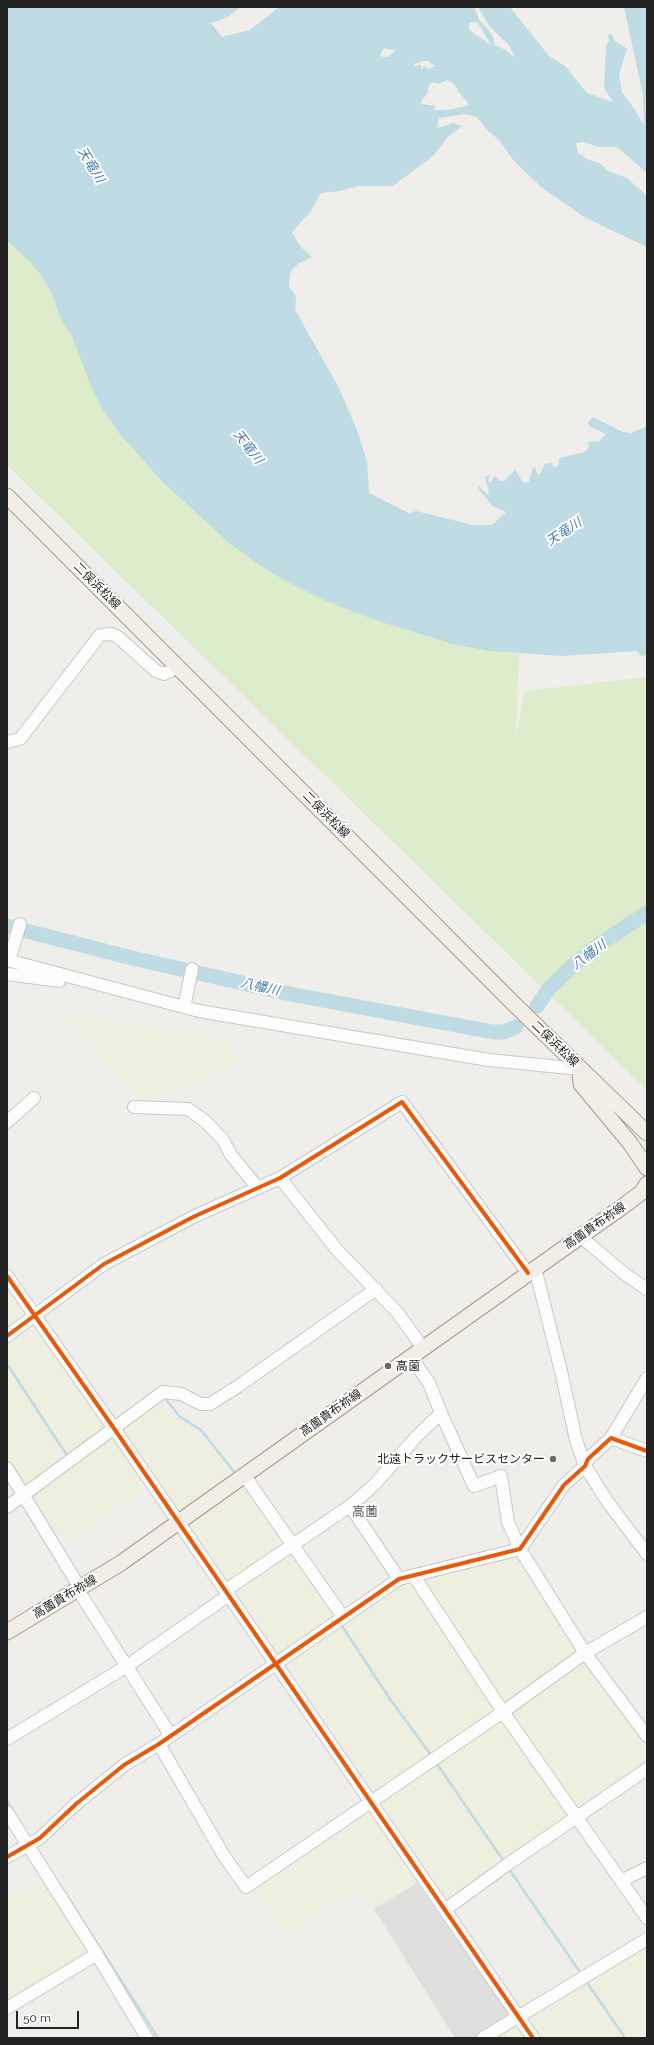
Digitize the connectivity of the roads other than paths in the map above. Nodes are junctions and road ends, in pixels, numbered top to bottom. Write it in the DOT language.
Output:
graph roads {
  1 [pos="7,496"];
  2 [pos="178,667"];
  3 [pos="7,742"];
  4 [pos="20,924"];
  5 [pos="8,960"];
  6 [pos="192,969"];
  7 [pos="7,974"];
  8 [pos="90,983"];
  9 [pos="184,1008"];
  10 [pos="580,1069"];
  11 [pos="34,1098"];
  12 [pos="134,1107"];
  13 [pos="7,1122"];
  14 [pos="647,1133"];
  15 [pos="647,1168"];
  16 [pos="280,1178"];
  17 [pos="647,1184"];
  18 [pos="258,1188"];
  19 [pos="580,1236"];
  20 [pos="532,1271"];
  21 [pos="7,1276"];
  22 [pos="376,1289"];
  23 [pos="647,1289"];
  24 [pos="36,1314"];
  25 [pos="7,1336"];
  26 [pos="417,1353"];
  27 [pos="647,1378"];
  28 [pos="441,1413"];
  29 [pos="114,1427"];
  30 [pos="611,1438"];
  31 [pos="647,1451"];
  32 [pos="585,1466"];
  33 [pos="7,1468"];
  34 [pos="244,1475"];
  35 [pos="23,1494"];
  36 [pos="350,1506"];
  37 [pos="7,1507"];
  38 [pos="178,1522"];
  39 [pos="290,1546"];
  40 [pos="520,1549"];
  41 [pos="647,1554"];
  42 [pos="414,1576"];
  43 [pos="399,1579"];
  44 [pos="79,1589"];
  45 [pos="227,1592"];
  46 [pos="647,1617"];
  47 [pos="340,1619"];
  48 [pos="7,1632"];
  49 [pos="585,1653"];
  50 [pos="276,1664"];
  51 [pos="127,1666"];
  52 [pos="503,1712"];
  53 [pos="171,1736"];
  54 [pos="647,1736"];
  55 [pos="7,1739"];
  56 [pos="159,1744"];
  57 [pos="647,1769"];
  58 [pos="370,1802"];
  59 [pos="7,1812"];
  60 [pos="578,1816"];
  61 [pos="27,1845"];
  62 [pos="7,1857"];
  63 [pos="647,1868"];
  64 [pos="622,1880"];
  65 [pos="446,1909"];
  66 [pos="647,1918"];
  67 [pos="647,1939"];
  68 [pos="97,1954"];
  69 [pos="7,2008"];
  70 [pos="519,2016"];
  71 [pos="148,2038"];
  72 [pos="483,2038"];
  73 [pos="533,2038"];
  1 -- 2 [label="main road, 二俣浜松線"];
  2 -- 3 [label="street"];
  2 -- 10 [label="main road, 二俣浜松線"];
  4 -- 5 [label="street"];
  5 -- 8 [label="street"];
  6 -- 9 [label="street"];
  7 -- 8 [label="street"];
  8 -- 9 [label="street"];
  9 -- 10 [label="street"];
  10 -- 14 [label="main road, 二俣浜松線"];
  10 -- 15 [label="main road"];
  11 -- 13 [label="street"];
  12 -- 18 [label="street"];
  16 -- 18 [label="street"];
  16 -- 20 [label="street"];
  16 -- 22 [label="street"];
  17 -- 19 [label="main road, 高薗貴布祢線"];
  18 -- 24 [label="street"];
  19 -- 20 [label="main road, 高薗貴布祢線"];
  19 -- 23 [label="street"];
  20 -- 26 [label="main road, 高薗貴布祢線"];
  20 -- 32 [label="street"];
  21 -- 24 [label="street"];
  22 -- 26 [label="street"];
  22 -- 29 [label="street"];
  24 -- 25 [label="street"];
  24 -- 29 [label="street"];
  26 -- 28 [label="street"];
  26 -- 34 [label="main road, 高薗貴布祢線"];
  27 -- 30 [label="street"];
  28 -- 36 [label="street"];
  28 -- 40 [label="street"];
  29 -- 35 [label="street"];
  29 -- 38 [label="street"];
  30 -- 31 [label="street"];
  30 -- 32 [label="street"];
  32 -- 40 [label="street"];
  32 -- 41 [label="street"];
  33 -- 35 [label="street"];
  34 -- 38 [label="main road, 高薗貴布祢線"];
  34 -- 39 [label="street"];
  35 -- 37 [label="street"];
  35 -- 44 [label="street"];
  36 -- 39 [label="street"];
  36 -- 43 [label="street"];
  38 -- 44 [label="main road, 高薗貴布祢線"];
  38 -- 45 [label="street"];
  39 -- 45 [label="street"];
  39 -- 47 [label="street"];
  40 -- 42 [label="street"];
  40 -- 49 [label="street"];
  42 -- 43 [label="street"];
  42 -- 52 [label="street"];
  43 -- 47 [label="street"];
  44 -- 48 [label="main road, 高薗貴布祢線"];
  44 -- 51 [label="street"];
  45 -- 50 [label="street"];
  45 -- 51 [label="street"];
  46 -- 49 [label="street"];
  47 -- 50 [label="street"];
  49 -- 52 [label="street"];
  49 -- 54 [label="street"];
  50 -- 53 [label="street"];
  50 -- 58 [label="street"];
  51 -- 53 [label="street"];
  51 -- 55 [label="street"];
  52 -- 58 [label="street"];
  52 -- 60 [label="street"];
  53 -- 56 [label="street"];
  56 -- 58 [label="street"];
  56 -- 61 [label="street"];
  57 -- 60 [label="street"];
  58 -- 65 [label="street"];
  59 -- 61 [label="street"];
  60 -- 64 [label="street"];
  60 -- 65 [label="street"];
  61 -- 62 [label="street"];
  61 -- 68 [label="street"];
  63 -- 64 [label="street"];
  64 -- 66 [label="street"];
  65 -- 70 [label="street"];
  67 -- 70 [label="street"];
  68 -- 69 [label="street"];
  68 -- 71 [label="street"];
  70 -- 72 [label="street"];
  70 -- 73 [label="street"];
}
